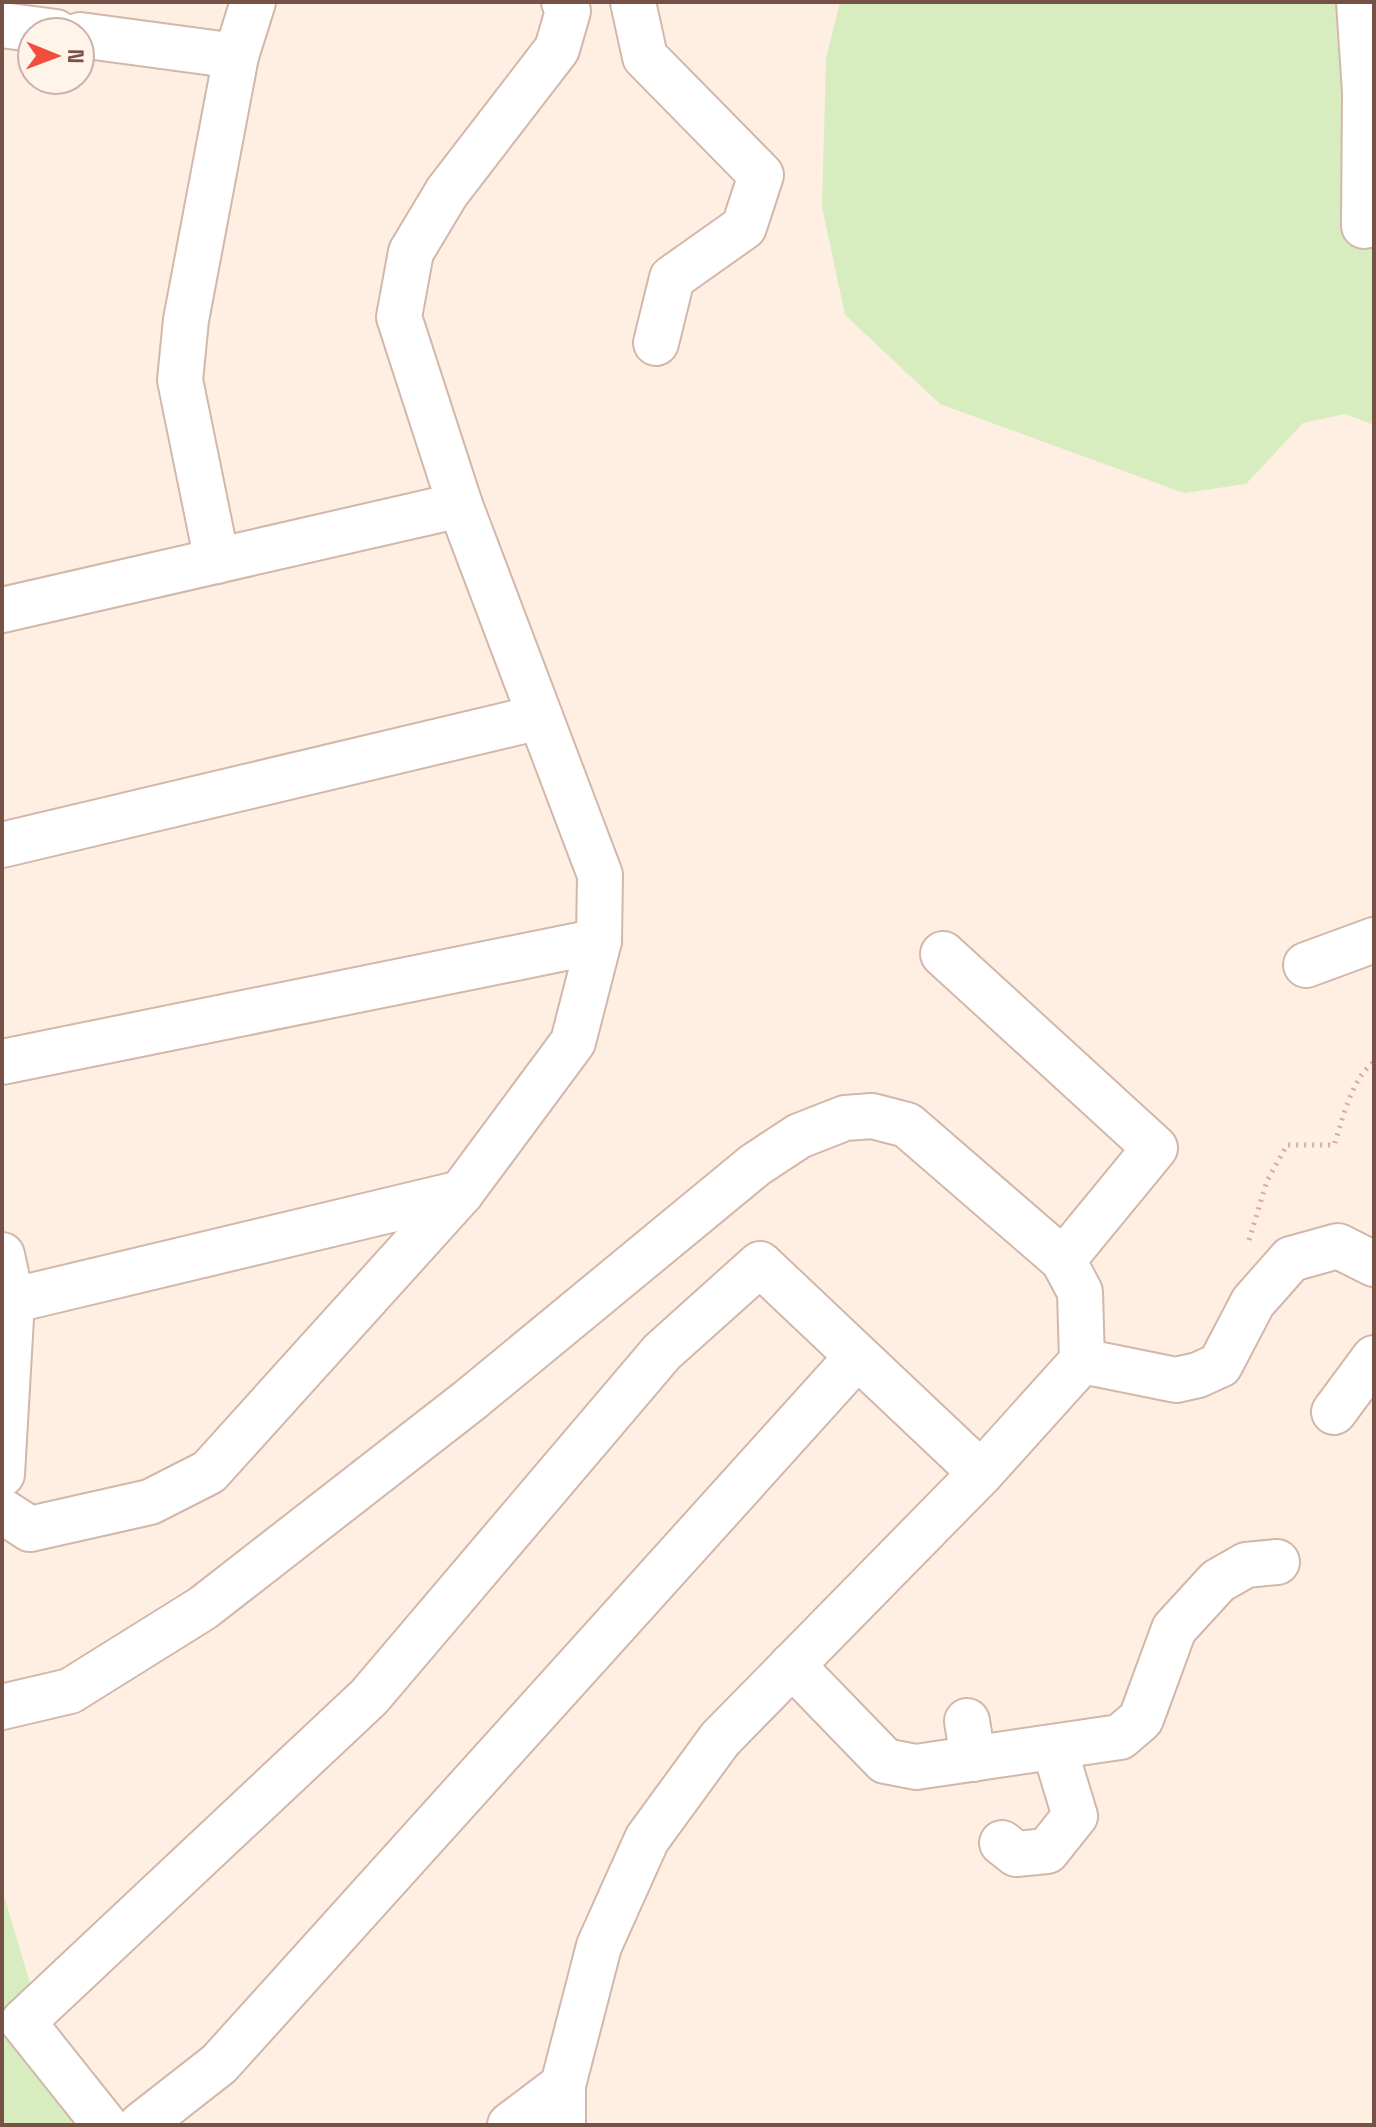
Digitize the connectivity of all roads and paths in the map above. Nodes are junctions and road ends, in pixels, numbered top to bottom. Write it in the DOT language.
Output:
graph roads {
  1 [pos="253,2"];
  2 [pos="564,2"];
  3 [pos="633,2"];
  4 [pos="1359,2"];
  5 [pos="96,37"];
  6 [pos="236,56"];
  7 [pos="1374,224"];
  8 [pos="656,343"];
  9 [pos="460,505"];
  10 [pos="217,561"];
  11 [pos="2,610"];
  12 [pos="540,717"];
  13 [pos="2,845"];
  14 [pos="1374,940"];
  15 [pos="599,941"];
  16 [pos="943,954"];
  17 [pos="1306,965"];
  18 [pos="2,1062"];
  19 [pos="1374,1062"];
  20 [pos="461,1193"];
  21 [pos="1248,1244"];
  22 [pos="2,1255"];
  23 [pos="1063,1260"];
  24 [pos="1374,1264"];
  25 [pos="7,1302"];
  26 [pos="857,1357"];
  27 [pos="1082,1361"];
  28 [pos="1370,1375"];
  29 [pos="1334,1412"];
  30 [pos="981,1473"];
  31 [pos="2,1474"];
  32 [pos="2,1511"];
  33 [pos="1277,1562"];
  34 [pos="792,1665"];
  35 [pos="2,1707"];
  36 [pos="1054,1747"];
  37 [pos="1002,1843"];
  38 [pos="563,2105"];
  39 [pos="105,2125"];
  40 [pos="141,2125"];
  41 [pos="510,2125"];
  1 -- 6 [label="street"];
  2 -- 9 [label="street"];
  3 -- 8 [label="street"];
  4 -- 7 [label="street"];
  5 -- 6 [label="street"];
  6 -- 10 [label="street"];
  9 -- 10 [label="street"];
  9 -- 12 [label="street"];
  10 -- 11 [label="street"];
  12 -- 13 [label="street"];
  12 -- 15 [label="street"];
  14 -- 17 [label="street"];
  15 -- 18 [label="street"];
  15 -- 20 [label="street"];
  16 -- 23 [label="street"];
  19 -- 21 [label="path"];
  20 -- 25 [label="street"];
  20 -- 32 [label="street"];
  22 -- 25 [label="street"];
  23 -- 27 [label="street"];
  23 -- 35 [label="street"];
  24 -- 27 [label="street"];
  25 -- 31 [label="street"];
  26 -- 30 [label="street"];
  26 -- 39 [label="street"];
  26 -- 40 [label="street"];
  27 -- 30 [label="street"];
  28 -- 29 [label="street"];
  30 -- 34 [label="street"];
  33 -- 36 [label="street"];
  34 -- 36 [label="street"];
  34 -- 38 [label="street"];
  36 -- 37 [label="street"];
  38 -- 41 [label="street"];
}
